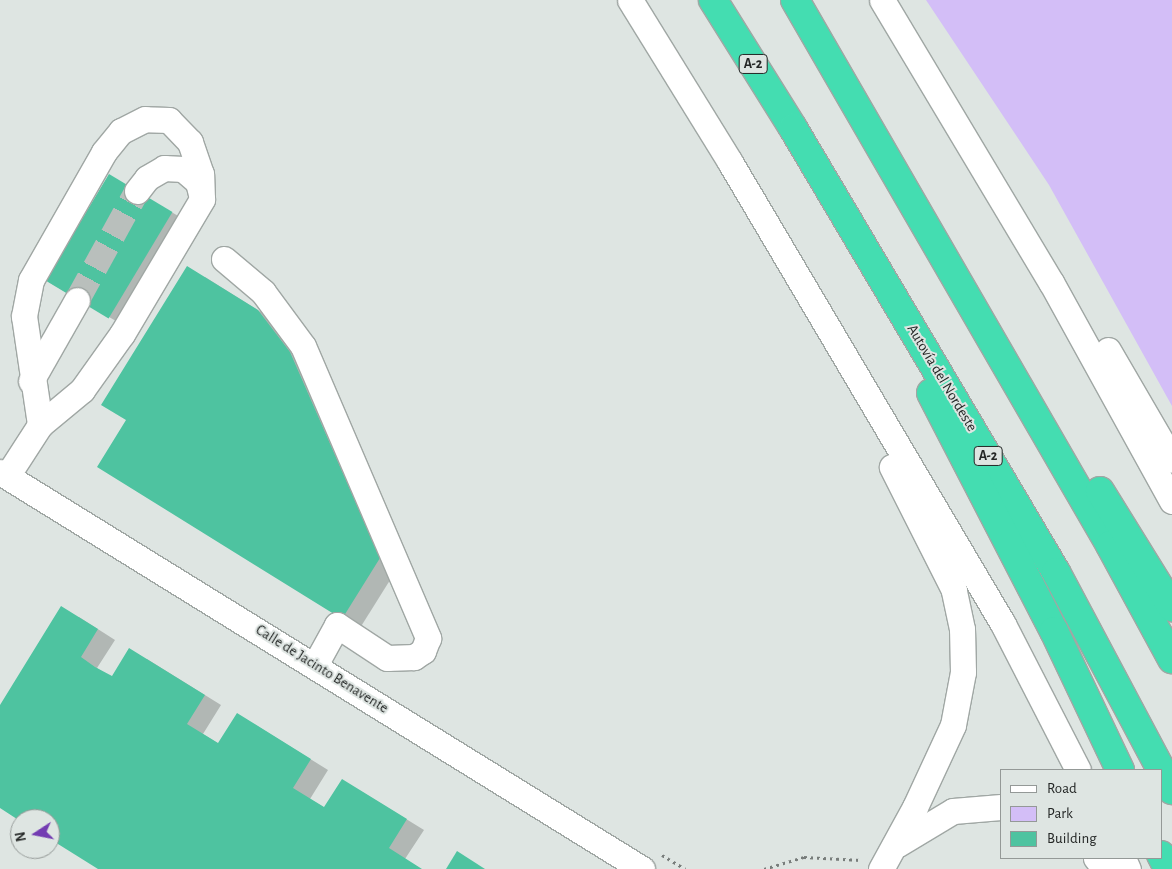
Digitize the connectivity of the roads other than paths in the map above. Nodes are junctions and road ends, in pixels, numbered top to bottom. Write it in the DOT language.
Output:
graph roads {
  1 [pos="630,0"];
  2 [pos="713,0"];
  3 [pos="795,0"];
  4 [pos="882,0"];
  5 [pos="917,55"];
  6 [pos="844,80"];
  7 [pos="793,128"];
  8 [pos="730,162"];
  9 [pos="137,191"];
  10 [pos="202,199"];
  11 [pos="224,260"];
  12 [pos="78,300"];
  13 [pos="31,381"];
  14 [pos="40,425"];
  15 [pos="1172,460"];
  16 [pos="4,474"];
  17 [pos="1172,501"];
  18 [pos="1172,607"];
  19 [pos="1172,659"];
  20 [pos="315,665"];
  21 [pos="1077,769"];
  22 [pos="1120,769"];
  23 [pos="1161,769"];
  24 [pos="1162,771"];
  25 [pos="1172,790"];
  26 [pos="1000,807"];
  27 [pos="894,847"];
  28 [pos="1162,857"];
  29 [pos="1097,859"];
  30 [pos="872,865"];
  31 [pos="642,869"];
  32 [pos="1105,869"];
  33 [pos="1168,869"];
  1 -- 8 [label="street"];
  2 -- 7 [label="highway, Autovía del Nordeste / A-2"];
  3 -- 6 [label="highway"];
  4 -- 5 [label="street"];
  5 -- 15 [label="street"];
  5 -- 17 [label="street"];
  6 -- 18 [label="highway"];
  6 -- 19 [label="highway"];
  7 -- 22 [label="highway"];
  7 -- 23 [label="highway, Autovía del Nordeste / A-2"];
  8 -- 21 [label="street"];
  8 -- 27 [label="street"];
  9 -- 10 [label="street"];
  10 -- 13 [label="street"];
  10 -- 14 [label="street"];
  11 -- 20 [label="street"];
  12 -- 13 [label="street"];
  13 -- 14 [label="street"];
  14 -- 16 [label="street"];
  16 -- 20 [label="street, Calle de Jacinto Benavente"];
  20 -- 31 [label="street, Calle de Jacinto Benavente"];
  24 -- 25 [label="highway, Autovía del Nordeste / A-2"];
  26 -- 27 [label="street"];
  27 -- 30 [label="street"];
  28 -- 33 [label="highway"];
  29 -- 32 [label="street"];
}
